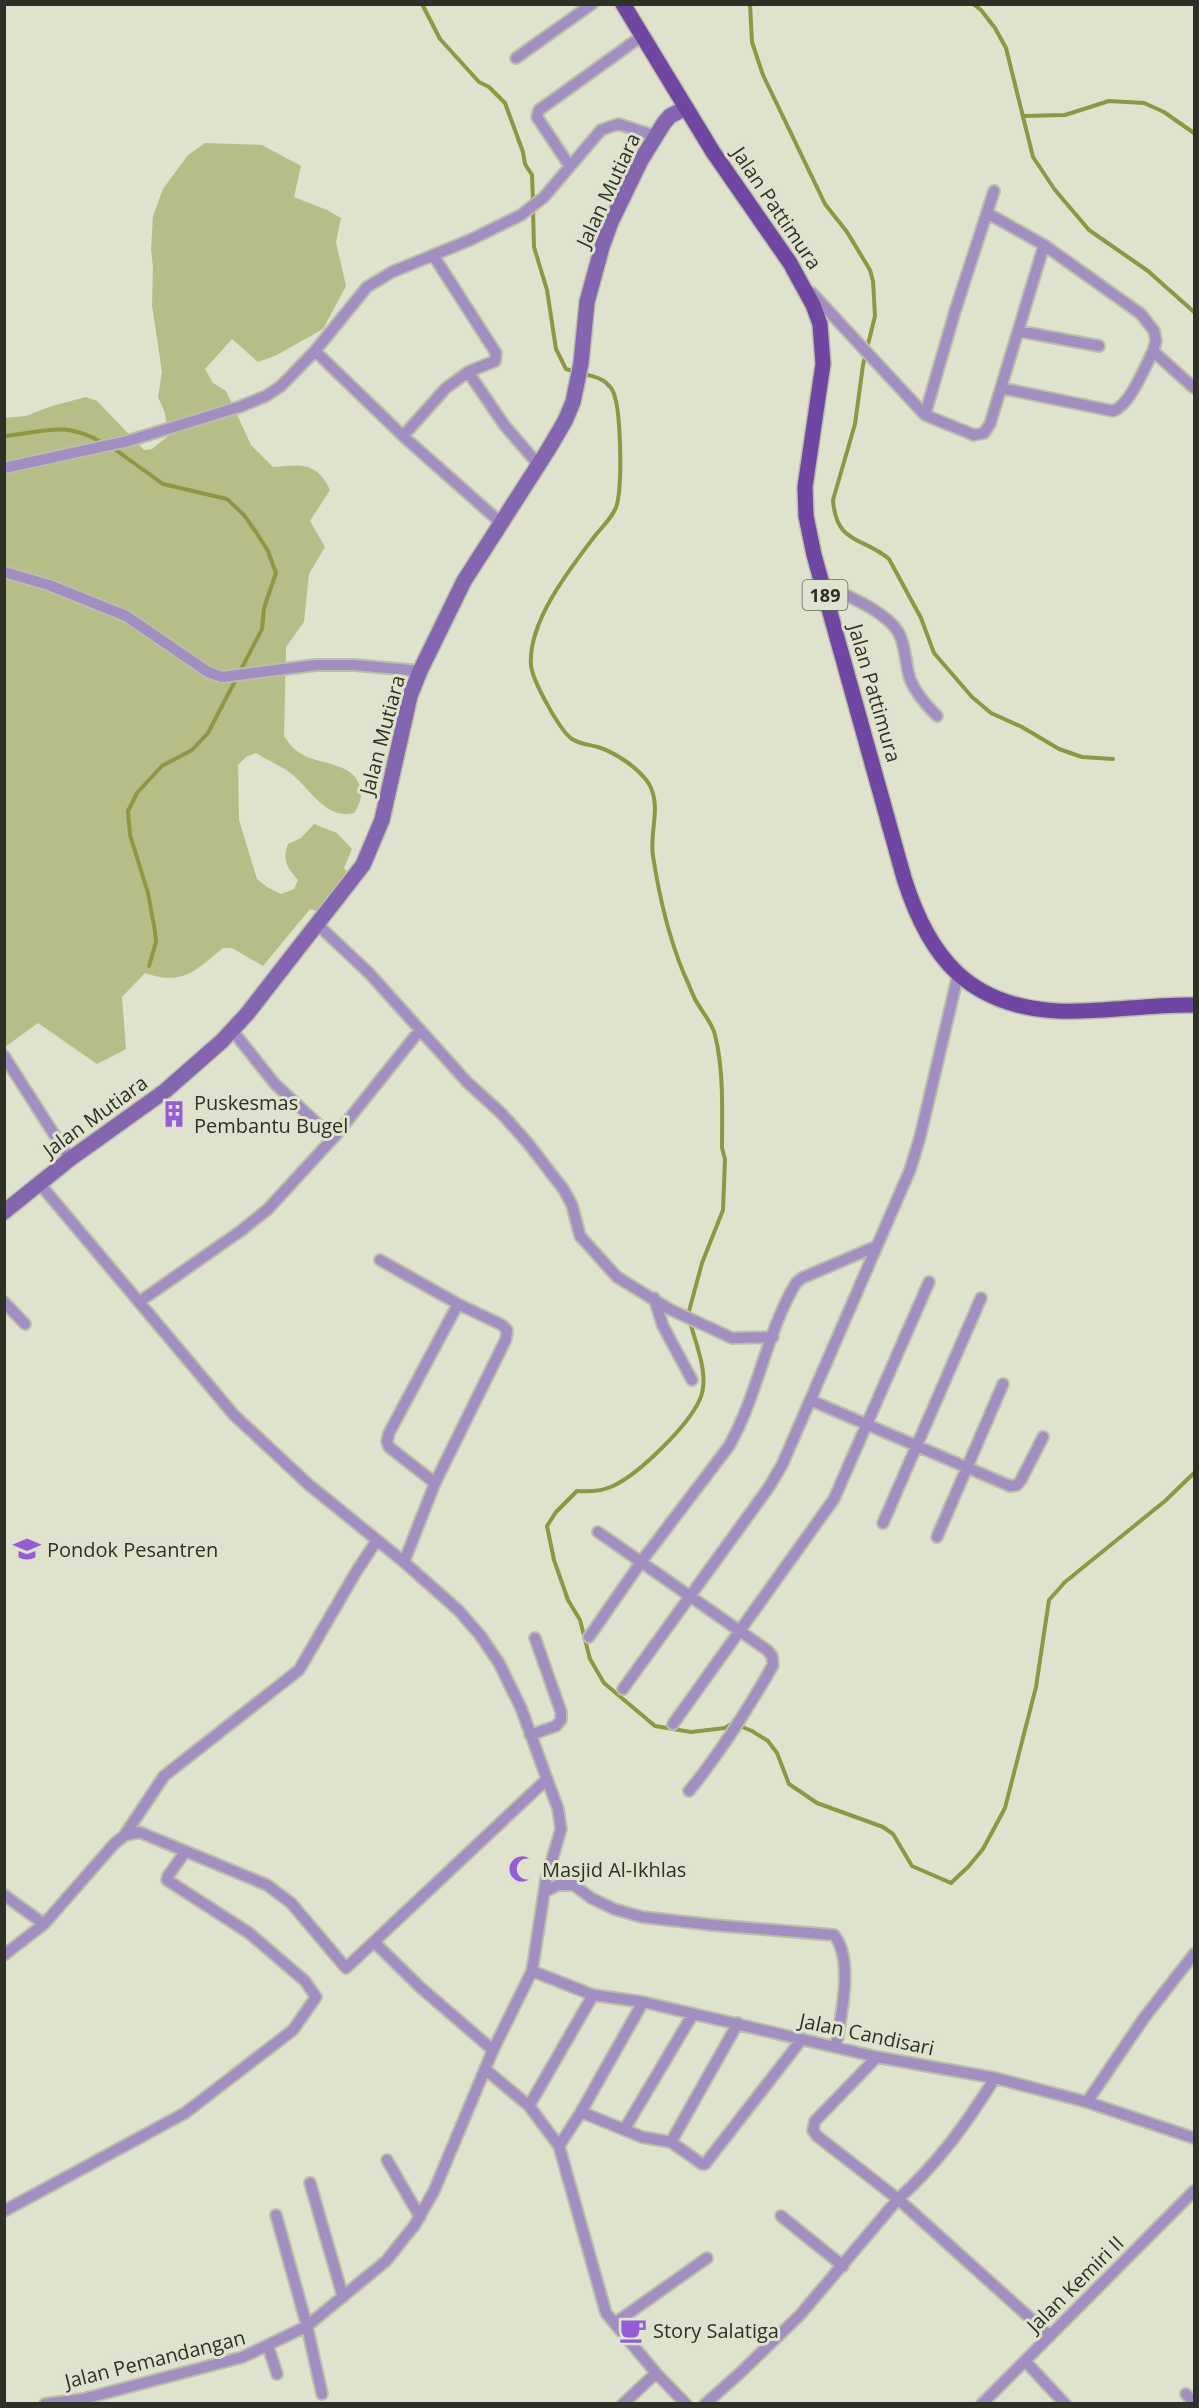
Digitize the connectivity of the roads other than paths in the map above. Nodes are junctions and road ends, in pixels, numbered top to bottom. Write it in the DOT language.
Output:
graph roads {
  1 [pos="592,4"];
  2 [pos="623,4"];
  3 [pos="642,36"];
  4 [pos="516,58"];
  5 [pos="686,108"];
  6 [pos="656,136"];
  7 [pos="569,165"];
  8 [pos="994,191"];
  9 [pos="987,213"];
  10 [pos="1044,245"];
  11 [pos="433,255"];
  12 [pos="804,285"];
  13 [pos="1018,331"];
  14 [pos="1099,346"];
  15 [pos="315,351"];
  16 [pos="1153,351"];
  17 [pos="468,372"];
  18 [pos="1001,388"];
  19 [pos="1194,388"];
  20 [pos="925,416"];
  21 [pos="403,436"];
  22 [pos="538,464"];
  23 [pos="4,468"];
  24 [pos="500,522"];
  25 [pos="4,572"];
  26 [pos="822,585"];
  27 [pos="420,671"];
  28 [pos="937,716"];
  29 [pos="318,925"];
  30 [pos="958,975"];
  31 [pos="1194,1005"];
  32 [pos="232,1030"];
  33 [pos="420,1030"];
  34 [pos="4,1056"];
  35 [pos="333,1138"];
  36 [pos="70,1159"];
  37 [pos="39,1183"];
  38 [pos="4,1212"];
  39 [pos="877,1246"];
  40 [pos="380,1260"];
  41 [pos="929,1282"];
  42 [pos="654,1298"];
  43 [pos="981,1298"];
  44 [pos="4,1302"];
  45 [pos="139,1302"];
  46 [pos="458,1304"];
  47 [pos="25,1324"];
  48 [pos="773,1337"];
  49 [pos="692,1380"];
  50 [pos="1003,1383"];
  51 [pos="810,1400"];
  52 [pos="867,1424"];
  53 [pos="1043,1437"];
  54 [pos="917,1446"];
  55 [pos="967,1467"];
  56 [pos="435,1483"];
  57 [pos="883,1523"];
  58 [pos="598,1532"];
  59 [pos="938,1537"];
  60 [pos="377,1540"];
  61 [pos="404,1562"];
  62 [pos="641,1562"];
  63 [pos="690,1596"];
  64 [pos="741,1632"];
  65 [pos="589,1637"];
  66 [pos="535,1638"];
  67 [pos="623,1689"];
  68 [pos="673,1724"];
  69 [pos="530,1735"];
  70 [pos="546,1780"];
  71 [pos="689,1791"];
  72 [pos="124,1836"];
  73 [pos="184,1851"];
  74 [pos="546,1891"];
  75 [pos="4,1895"];
  76 [pos="44,1924"];
  77 [pos="374,1942"];
  78 [pos="1194,1954"];
  79 [pos="4,1955"];
  80 [pos="532,1971"];
  81 [pos="593,1995"];
  82 [pos="643,2002"];
  83 [pos="693,2014"];
  84 [pos="738,2023"];
  85 [pos="802,2039"];
  86 [pos="836,2046"];
  87 [pos="493,2050"];
  88 [pos="877,2056"];
  89 [pos="485,2069"];
  90 [pos="995,2078"];
  91 [pos="1087,2102"];
  92 [pos="529,2106"];
  93 [pos="581,2112"];
  94 [pos="624,2130"];
  95 [pos="1194,2138"];
  96 [pos="671,2142"];
  97 [pos="559,2146"];
  98 [pos="387,2160"];
  99 [pos="310,2183"];
  100 [pos="1194,2191"];
  101 [pos="898,2199"];
  102 [pos="4,2211"];
  103 [pos="276,2215"];
  104 [pos="781,2216"];
  105 [pos="420,2217"];
  106 [pos="707,2258"];
  107 [pos="843,2266"];
  108 [pos="344,2298"];
  109 [pos="615,2323"];
  110 [pos="307,2326"];
  111 [pos="1050,2336"];
  112 [pos="268,2346"];
  113 [pos="1024,2361"];
  114 [pos="656,2373"];
  115 [pos="277,2374"];
  116 [pos="322,2394"];
  117 [pos="1186,2394"];
  118 [pos="84,2401"];
  119 [pos="45,2403"];
  120 [pos="623,2403"];
  121 [pos="686,2403"];
  122 [pos="705,2403"];
  123 [pos="982,2403"];
  124 [pos="1065,2403"];
  125 [pos="1194,2403"];
  1 -- 4 [label="street"];
  2 -- 3 [label="main road, Jalan Pattimura / 189"];
  3 -- 5 [label="main road, Jalan Pattimura / 189"];
  3 -- 7 [label="street"];
  5 -- 6 [label="street, Jalan Mutiara"];
  5 -- 12 [label="main road, Jalan Pattimura / 189"];
  6 -- 7 [label="street"];
  6 -- 22 [label="street, Jalan Mutiara"];
  7 -- 11 [label="street"];
  8 -- 9 [label="street"];
  9 -- 10 [label="street"];
  9 -- 20 [label="street"];
  10 -- 13 [label="street"];
  10 -- 16 [label="street"];
  11 -- 15 [label="street"];
  11 -- 17 [label="street"];
  12 -- 20 [label="street"];
  12 -- 26 [label="main road, Jalan Pattimura / 189"];
  13 -- 14 [label="street"];
  13 -- 18 [label="street"];
  15 -- 21 [label="street"];
  15 -- 23 [label="street"];
  16 -- 18 [label="street"];
  16 -- 19 [label="street"];
  17 -- 21 [label="street"];
  17 -- 22 [label="street"];
  18 -- 20 [label="street"];
  21 -- 24 [label="street"];
  22 -- 24 [label="street, Jalan Mutiara"];
  24 -- 27 [label="street, Jalan Mutiara"];
  25 -- 27 [label="street"];
  26 -- 28 [label="street"];
  26 -- 30 [label="main road, Jalan Pattimura / 189"];
  27 -- 29 [label="street, Jalan Mutiara"];
  29 -- 32 [label="street, Jalan Mutiara"];
  29 -- 33 [label="street"];
  30 -- 31 [label="main road, Jalan Pattimura / 189"];
  30 -- 39 [label="street"];
  32 -- 35 [label="street"];
  32 -- 36 [label="street, Jalan Mutiara"];
  33 -- 35 [label="street"];
  33 -- 42 [label="street"];
  34 -- 36 [label="street"];
  35 -- 45 [label="street"];
  36 -- 37 [label="street, Jalan Mutiara"];
  37 -- 38 [label="street, Jalan Mutiara"];
  37 -- 45 [label="street, Jalan Pemandangan"];
  39 -- 48 [label="street"];
  39 -- 51 [label="street"];
  40 -- 46 [label="street"];
  41 -- 52 [label="street"];
  42 -- 48 [label="street"];
  42 -- 49 [label="street"];
  43 -- 54 [label="street"];
  44 -- 47 [label="street"];
  45 -- 60 [label="street, Jalan Pemandangan"];
  46 -- 56 [label="street"];
  46 -- 56 [label="street"];
  48 -- 62 [label="street"];
  50 -- 55 [label="street"];
  51 -- 52 [label="street"];
  51 -- 63 [label="street"];
  52 -- 54 [label="street"];
  52 -- 64 [label="street"];
  53 -- 55 [label="street"];
  54 -- 55 [label="street"];
  54 -- 57 [label="street"];
  55 -- 59 [label="street"];
  56 -- 61 [label="street"];
  58 -- 62 [label="street"];
  60 -- 61 [label="street, Jalan Pemandangan"];
  60 -- 72 [label="street"];
  61 -- 69 [label="street, Jalan Pemandangan"];
  62 -- 63 [label="street"];
  62 -- 65 [label="street"];
  63 -- 64 [label="street"];
  63 -- 67 [label="street"];
  64 -- 68 [label="street"];
  64 -- 71 [label="street"];
  66 -- 69 [label="street"];
  69 -- 70 [label="street, Jalan Pemandangan"];
  70 -- 74 [label="street, Jalan Pemandangan"];
  70 -- 77 [label="street"];
  72 -- 73 [label="street"];
  72 -- 76 [label="street"];
  73 -- 77 [label="street"];
  73 -- 102 [label="street"];
  74 -- 80 [label="street, Jalan Pemandangan"];
  74 -- 86 [label="street"];
  75 -- 76 [label="street"];
  76 -- 79 [label="street"];
  77 -- 87 [label="street"];
  78 -- 91 [label="street"];
  80 -- 81 [label="street, Jalan Candisari"];
  80 -- 87 [label="street, Jalan Pemandangan"];
  81 -- 82 [label="street, Jalan Candisari"];
  81 -- 92 [label="street"];
  82 -- 83 [label="street, Jalan Candisari"];
  82 -- 93 [label="street"];
  83 -- 84 [label="street, Jalan Candisari"];
  83 -- 94 [label="street"];
  84 -- 85 [label="street, Jalan Candisari"];
  84 -- 96 [label="street"];
  85 -- 86 [label="street, Jalan Candisari"];
  85 -- 96 [label="street"];
  86 -- 88 [label="street, Jalan Candisari"];
  87 -- 89 [label="street, Jalan Pemandangan"];
  88 -- 90 [label="street, Jalan Candisari"];
  88 -- 101 [label="street"];
  89 -- 92 [label="street"];
  89 -- 105 [label="street, Jalan Pemandangan"];
  90 -- 91 [label="street, Jalan Candisari"];
  90 -- 101 [label="street"];
  91 -- 95 [label="street, Jalan Candisari"];
  92 -- 97 [label="street"];
  93 -- 94 [label="street"];
  93 -- 97 [label="street"];
  94 -- 96 [label="street"];
  97 -- 109 [label="street"];
  98 -- 105 [label="street"];
  99 -- 108 [label="street"];
  100 -- 111 [label="street, Jalan Kemiri II"];
  101 -- 107 [label="street"];
  101 -- 111 [label="street"];
  103 -- 110 [label="street"];
  104 -- 107 [label="street"];
  105 -- 108 [label="street, Jalan Pemandangan"];
  106 -- 109 [label="street"];
  107 -- 122 [label="street"];
  108 -- 110 [label="street, Jalan Pemandangan"];
  109 -- 114 [label="street"];
  110 -- 112 [label="street, Jalan Pemandangan"];
  110 -- 116 [label="street"];
  111 -- 113 [label="street, Jalan Kemiri II"];
  112 -- 115 [label="street"];
  112 -- 118 [label="street, Jalan Pemandangan"];
  113 -- 123 [label="street, Jalan Kemiri II"];
  113 -- 124 [label="street"];
  114 -- 120 [label="street"];
  114 -- 121 [label="street"];
  117 -- 125 [label="street"];
  118 -- 119 [label="street, Jalan Pemandangan"];
}
